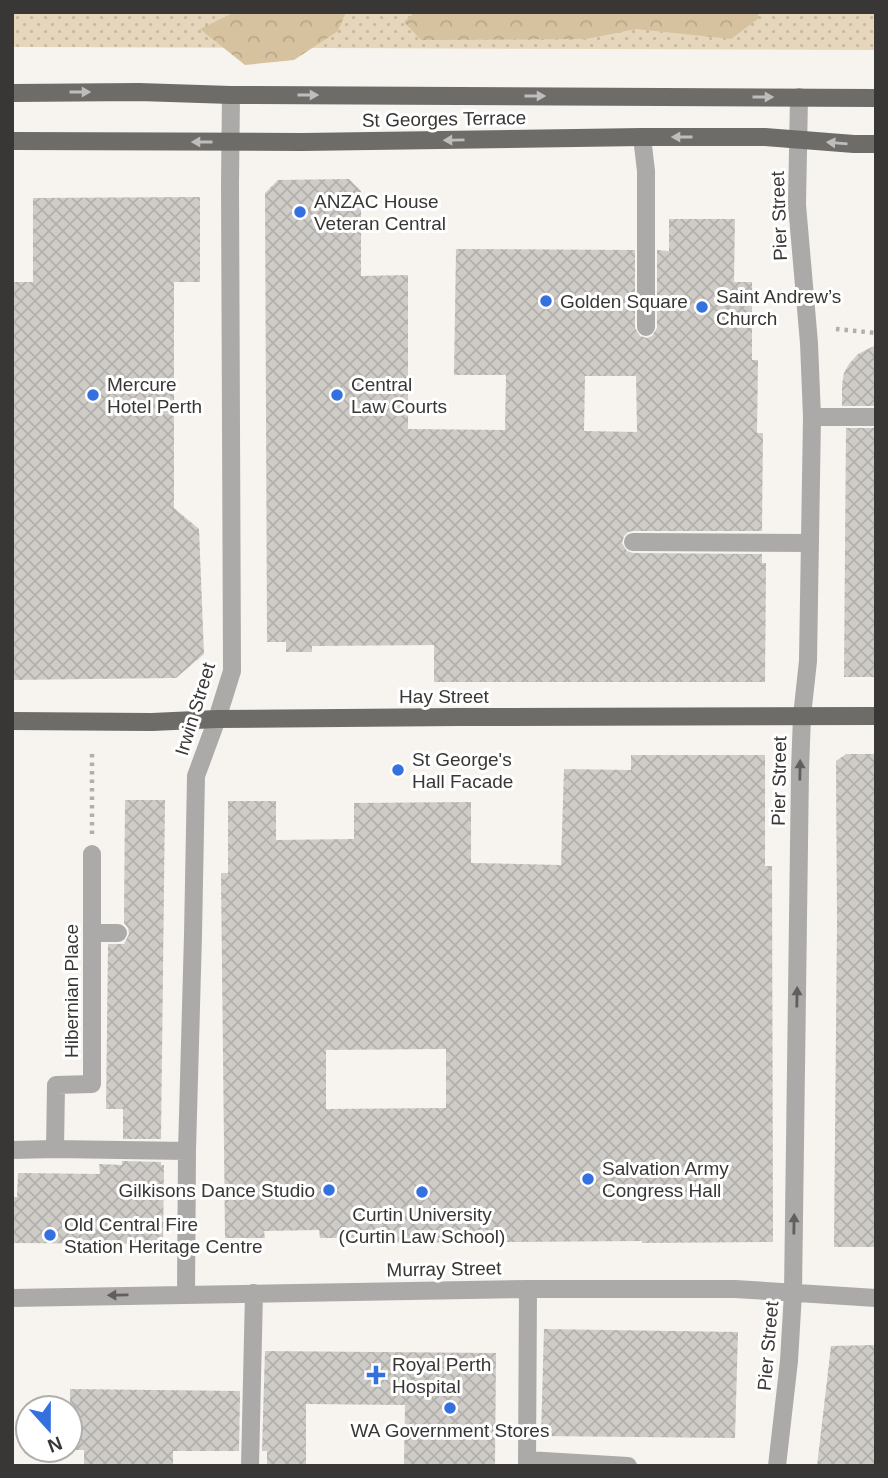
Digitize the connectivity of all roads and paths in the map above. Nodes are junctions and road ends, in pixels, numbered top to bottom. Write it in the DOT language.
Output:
graph roads {
  1 [pos="12,93"];
  2 [pos="231,94"];
  3 [pos="799,97"];
  4 [pos="876,98"];
  5 [pos="642,137"];
  6 [pos="799,139"];
  7 [pos="12,141"];
  8 [pos="231,142"];
  9 [pos="876,144"];
  10 [pos="646,327"];
  11 [pos="836,329"];
  12 [pos="876,333"];
  13 [pos="812,417"];
  14 [pos="876,417"];
  15 [pos="633,542"];
  16 [pos="809,543"];
  17 [pos="802,716"];
  18 [pos="876,716"];
  19 [pos="217,719"];
  20 [pos="12,721"];
  21 [pos="92,754"];
  22 [pos="92,854"];
  23 [pos="92,933"];
  24 [pos="118,933"];
  25 [pos="55,1149"];
  26 [pos="12,1150"];
  27 [pos="187,1151"];
  28 [pos="528,1289"];
  29 [pos="254,1293"];
  30 [pos="793,1293"];
  31 [pos="186,1294"];
  32 [pos="12,1298"];
  33 [pos="876,1298"];
  34 [pos="527,1463"];
  35 [pos="250,1466"];
  36 [pos="628,1466"];
  37 [pos="777,1466"];
  1 -- 2 [label="main road, St Georges Terrace, one-way"];
  2 -- 3 [label="main road, St Georges Terrace, one-way"];
  2 -- 8 [label="street, Irwin Street"];
  3 -- 4 [label="main road, St Georges Terrace"];
  3 -- 6 [label="street, Pier Street"];
  6 -- 5 [label="main road, St Georges Terrace, one-way"];
  5 -- 8 [label="main road, St Georges Terrace, one-way"];
  5 -- 10 [label="street"];
  9 -- 6 [label="main road, St Georges Terrace, one-way"];
  6 -- 13 [label="street, Pier Street"];
  8 -- 7 [label="main road, St Georges Terrace, one-way"];
  8 -- 19 [label="street, Irwin Street"];
  11 -- 12 [label="path"];
  13 -- 14 [label="street"];
  13 -- 16 [label="street, Pier Street"];
  15 -- 16 [label="street"];
  16 -- 17 [label="street, Pier Street"];
  17 -- 18 [label="main road, Hay Street"];
  17 -- 19 [label="main road, Hay Street"];
  30 -- 17 [label="street, Pier Street, one-way"];
  19 -- 20 [label="main road, Hay Street"];
  19 -- 27 [label="street, Irwin Street"];
  21 -- 22 [label="path"];
  22 -- 23 [label="street, Hibernian Place"];
  23 -- 24 [label="street"];
  23 -- 25 [label="street, Hibernian Place"];
  25 -- 26 [label="street"];
  25 -- 27 [label="street"];
  27 -- 31 [label="street, Irwin Street"];
  28 -- 29 [label="street, Murray Street"];
  28 -- 30 [label="street, Murray Street"];
  28 -- 34 [label="street"];
  29 -- 31 [label="street, Murray Street"];
  29 -- 35 [label="street"];
  30 -- 33 [label="street, Murray Street"];
  30 -- 37 [label="street, Pier Street"];
  31 -- 32 [label="street, Murray Street, one-way"];
  34 -- 36 [label="street"];
}
